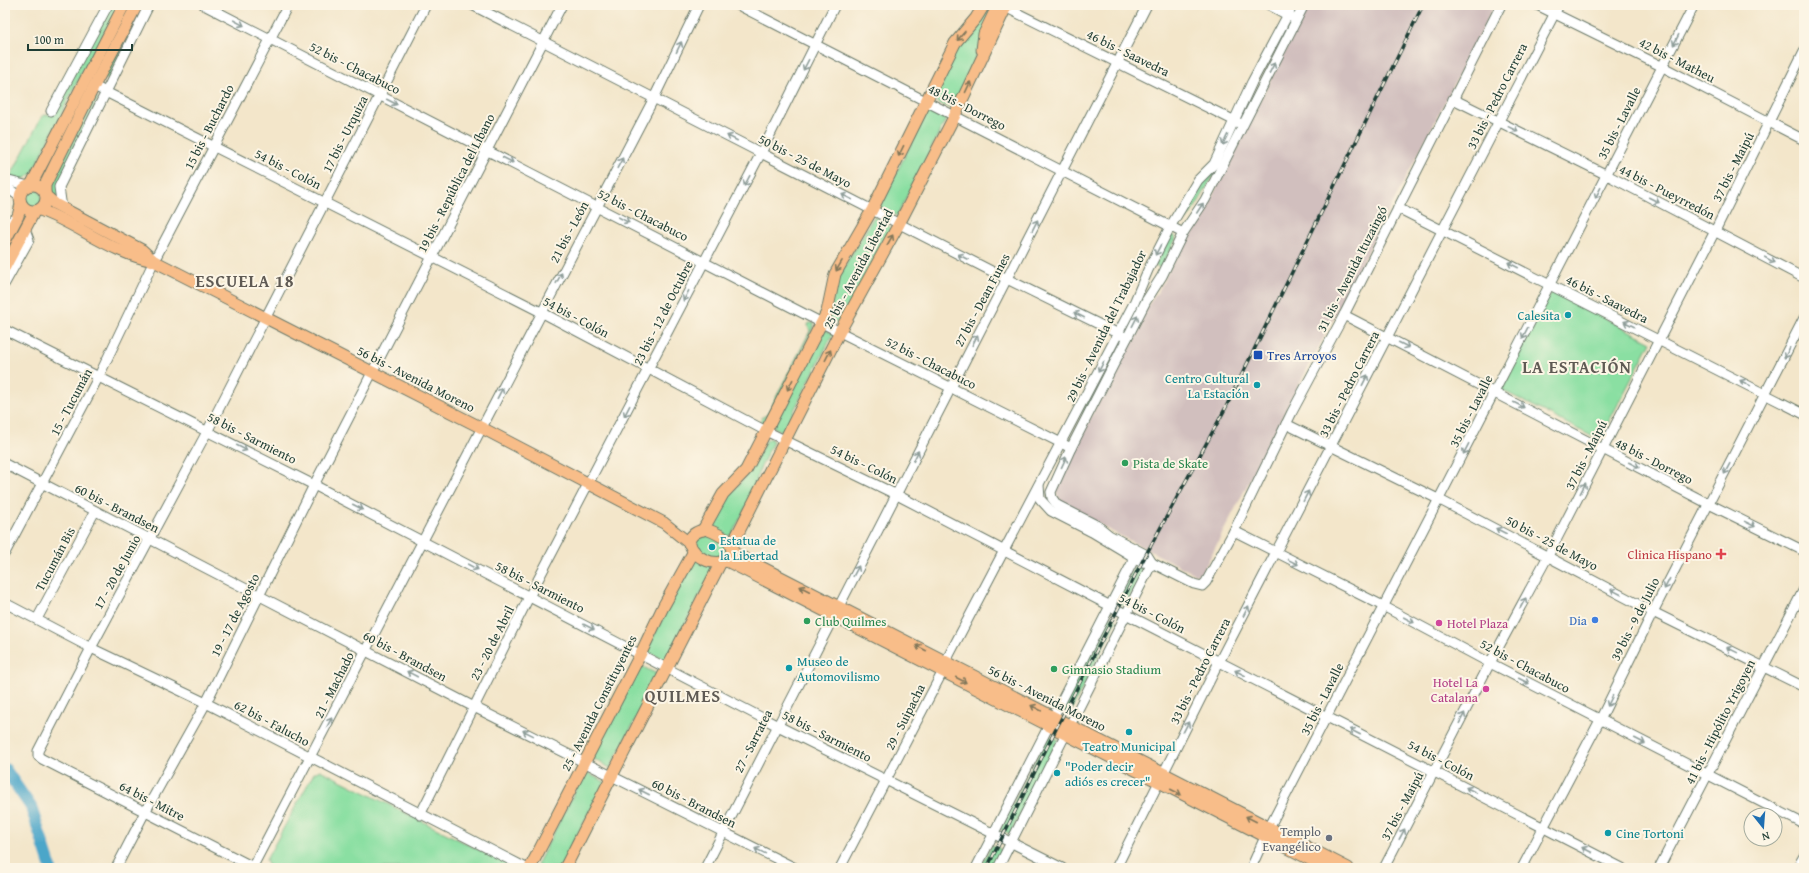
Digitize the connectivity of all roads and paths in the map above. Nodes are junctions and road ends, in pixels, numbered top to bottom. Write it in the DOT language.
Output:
graph roads {
  1 [pos="108,5"];
  2 [pos="124,5"];
  3 [pos="137,5"];
  4 [pos="149,5"];
  5 [pos="204,5"];
  6 [pos="288,5"];
  7 [pos="426,5"];
  8 [pos="472,5"];
  9 [pos="562,5"];
  10 [pos="700,5"];
  11 [pos="738,5"];
  12 [pos="835,5"];
  13 [pos="984,5"];
  14 [pos="1147,5"];
  15 [pos="1270,5"];
  16 [pos="1293,5"];
  17 [pos="1304,5"];
  18 [pos="1501,5"];
  19 [pos="1537,5"];
  20 [pos="1559,5"];
  21 [pos="1694,5"];
  22 [pos="1003,6"];
  23 [pos="1554,14"];
  24 [pos="1288,15"];
  25 [pos="1297,20"];
  26 [pos="269,39"];
  27 [pos="543,42"];
  28 [pos="816,45"];
  29 [pos="1804,51"];
  30 [pos="1118,63"];
  31 [pos="1662,67"];
  32 [pos="1252,82"];
  33 [pos="94,86"];
  34 [pos="1262,87"];
  35 [pos="105,92"];
  36 [pos="379,95"];
  37 [pos="654,98"];
  38 [pos="1453,99"];
  39 [pos="925,101"];
  40 [pos="51,111"];
  41 [pos="955,115"];
  42 [pos="1234,121"];
  43 [pos="1499,122"];
  44 [pos="1770,122"];
  45 [pos="1244,125"];
  46 [pos="1804,140"];
  47 [pos="215,146"];
  48 [pos="487,150"];
  49 [pos="761,153"];
  50 [pos="1063,172"];
  51 [pos="1607,175"];
  52 [pos="5,180"];
  53 [pos="5,186"];
  54 [pos="30,186"];
  55 [pos="46,194"];
  56 [pos="20,200"];
  57 [pos="325,202"];
  58 [pos="597,206"];
  59 [pos="62,208"];
  60 [pos="1398,208"];
  61 [pos="872,210"];
  62 [pos="37,211"];
  63 [pos="18,216"];
  64 [pos="899,224"];
  65 [pos="5,225"];
  66 [pos="1170,227"];
  67 [pos="25,229"];
  68 [pos="1442,229"];
  69 [pos="1715,231"];
  70 [pos="1183,233"];
  71 [pos="5,241"];
  72 [pos="432,258"];
  73 [pos="154,261"];
  74 [pos="704,262"];
  75 [pos="5,267"];
  76 [pos="1148,270"];
  77 [pos="1162,276"];
  78 [pos="1804,278"];
  79 [pos="1007,279"];
  80 [pos="5,284"];
  81 [pos="1551,284"];
  82 [pos="541,312"];
  83 [pos="1344,314"];
  84 [pos="265,317"];
  85 [pos="1804,318"];
  86 [pos="822,323"];
  87 [pos="5,330"];
  88 [pos="840,331"];
  89 [pos="1117,335"];
  90 [pos="1388,337"];
  91 [pos="1127,338"];
  92 [pos="1659,340"];
  93 [pos="648,369"];
  94 [pos="374,373"];
  95 [pos="99,376"];
  96 [pos="950,388"];
  97 [pos="1495,393"];
  98 [pos="1766,394"];
  99 [pos="1804,414"];
  100 [pos="1076,416"];
  101 [pos="1085,420"];
  102 [pos="1286,424"];
  103 [pos="482,428"];
  104 [pos="208,430"];
  105 [pos="766,431"];
  106 [pos="781,438"];
  107 [pos="1062,443"];
  108 [pos="1332,446"];
  109 [pos="1071,448"];
  110 [pos="1603,449"];
  111 [pos="5,464"];
  112 [pos="1040,483"];
  113 [pos="42,484"];
  114 [pos="590,484"];
  115 [pos="314,485"];
  116 [pos="1053,487"];
  117 [pos="897,495"];
  118 [pos="1440,500"];
  119 [pos="1709,504"];
  120 [pos="96,511"];
  121 [pos="664,523"];
  122 [pos="699,531"];
  123 [pos="1234,531"];
  124 [pos="150,539"];
  125 [pos="423,541"];
  126 [pos="692,547"];
  127 [pos="1804,551"];
  128 [pos="1005,552"];
  129 [pos="5,553"];
  130 [pos="1134,553"];
  131 [pos="1276,554"];
  132 [pos="728,555"];
  133 [pos="1548,556"];
  134 [pos="1152,563"];
  135 [pos="1804,589"];
  136 [pos="260,595"];
  137 [pos="530,597"];
  138 [pos="5,602"];
  139 [pos="1109,606"];
  140 [pos="1383,606"];
  141 [pos="836,610"];
  142 [pos="1653,612"];
  143 [pos="1126,614"];
  144 [pos="37,619"];
  145 [pos="91,648"];
  146 [pos="366,650"];
  147 [pos="641,654"];
  148 [pos="1219,662"];
  149 [pos="1490,663"];
  150 [pos="945,666"];
  151 [pos="1764,666"];
  152 [pos="668,668"];
  153 [pos="1804,687"];
  154 [pos="206,703"];
  155 [pos="474,707"];
  156 [pos="1327,717"];
  157 [pos="1600,720"];
  158 [pos="1050,721"];
  159 [pos="776,725"];
  160 [pos="1067,729"];
  161 [pos="38,756"];
  162 [pos="311,758"];
  163 [pos="584,761"];
  164 [pos="1435,772"];
  165 [pos="1707,775"];
  166 [pos="611,776"];
  167 [pos="1160,778"];
  168 [pos="887,780"];
  169 [pos="145,812"];
  170 [pos="420,815"];
  171 [pos="1804,824"];
  172 [pos="1544,828"];
  173 [pos="723,832"];
  174 [pos="1268,833"];
  175 [pos="993,835"];
  176 [pos="1011,843"];
  177 [pos="1804,856"];
  178 [pos="116,868"];
  179 [pos="253,868"];
  180 [pos="526,868"];
  181 [pos="530,868"];
  182 [pos="565,868"];
  183 [pos="705,868"];
  184 [pos="795,868"];
  185 [pos="840,868"];
  186 [pos="976,868"];
  187 [pos="998,868"];
  188 [pos="1062,868"];
  189 [pos="1116,868"];
  190 [pos="1251,868"];
  191 [pos="1327,868"];
  192 [pos="1348,868"];
  193 [pos="1384,868"];
  194 [pos="1522,868"];
  195 [pos="1622,868"];
  196 [pos="1660,868"];
  197 [pos="1798,868"];
  1 -- 40 [label="street"];
  2 -- 54 [label="main road"];
  3 -- 33 [label="main road"];
  4 -- 35 [label="street"];
  5 -- 26 [label="street, 52 bis - Chacabuco, one-way"];
  6 -- 26 [label="street, 15 bis - Buchardo"];
  7 -- 36 [label="street, 17 bis - Urquiza"];
  8 -- 27 [label="street, 50 bis - 25 de Mayo"];
  9 -- 27 [label="street, 19 bis - República del Líbano"];
  37 -- 10 [label="street, 21 bis - León, one-way"];
  11 -- 28 [label="street, 48 bis - Dorrego"];
  12 -- 28 [label="street, 23 bis - 12 de Octubre"];
  13 -- 39 [label="main road, 25 bis - Avenida Libertad, one-way"];
  14 -- 30 [label="street, 27 bis - Dean Funes"];
  15 -- 24 [label="street"];
  16 -- 24 [label="street, 29 bis - Avenida del Trabajador"];
  17 -- 25 [label="street, 29 bis - Avenida del Trabajador"];
  18 -- 38 [label="street, 31 bis - Avenida Ituzaingó"];
  19 -- 23 [label="street, 42 bis - Matheu"];
  20 -- 23 [label="street, 33 bis - Pedro Carrera"];
  21 -- 31 [label="street, 35 bis - Lavalle, one-way"];
  22 -- 30 [label="street, 46 bis - Saavedra"];
  41 -- 22 [label="main road, 25 bis - Avenida Libertad, one-way"];
  23 -- 31 [label="street, 42 bis - Matheu"];
  23 -- 43 [label="street, 33 bis - Pedro Carrera"];
  24 -- 25 [label="street"];
  24 -- 32 [label="street, 29 bis - Avenida del Trabajador"];
  34 -- 25 [label="street, 29 bis - Avenida del Trabajador, one-way"];
  26 -- 36 [label="street, 52 bis - Chacabuco"];
  26 -- 47 [label="street, 15 bis - Buchardo"];
  27 -- 37 [label="street, 50 bis - 25 de Mayo"];
  27 -- 48 [label="street, 19 bis - República del Líbano"];
  28 -- 39 [label="street, 48 bis - Dorrego"];
  28 -- 49 [label="street, 23 bis - 12 de Octubre, one-way"];
  29 -- 44 [label="street, 37 bis - Maipú"];
  30 -- 42 [label="street, 46 bis - Saavedra"];
  30 -- 50 [label="street, 27 bis - Dean Funes"];
  31 -- 44 [label="street, 42 bis - Matheu"];
  31 -- 51 [label="street, 35 bis - Lavalle"];
  32 -- 34 [label="street"];
  32 -- 42 [label="street, 29 bis - Avenida del Trabajador"];
  33 -- 35 [label="street, 54 bis - Colón"];
  33 -- 55 [label="main road"];
  34 -- 45 [label="street, 29 bis - Avenida del Trabajador"];
  35 -- 47 [label="street, 54 bis - Colón"];
  35 -- 59 [label="street"];
  36 -- 48 [label="street, 52 bis - Chacabuco, one-way"];
  36 -- 57 [label="street, 17 bis - Urquiza"];
  49 -- 37 [label="street, 50 bis - 25 de Mayo, one-way"];
  58 -- 37 [label="street, 21 bis - León, one-way"];
  38 -- 43 [label="street, 44 bis - Pueyrredón"];
  38 -- 60 [label="street, 31 bis - Avenida Ituzaingó"];
  39 -- 41 [label="street, 48 bis - Dorrego"];
  39 -- 61 [label="main road, 25 bis - Avenida Libertad, one-way"];
  41 -- 50 [label="street, 48 bis - Dorrego"];
  41 -- 64 [label="main road, 25 bis - Avenida Libertad"];
  42 -- 45 [label="street, 46 bis - Saavedra"];
  42 -- 66 [label="street, 29 bis - Avenida del Trabajador, one-way"];
  43 -- 51 [label="street, 44 bis - Pueyrredón, one-way"];
  43 -- 68 [label="street, 33 bis - Pedro Carrera"];
  44 -- 46 [label="street, 42 bis - Matheu"];
  44 -- 69 [label="street, 37 bis - Maipú"];
  70 -- 45 [label="street, 29 bis - Avenida del Trabajador, one-way"];
  47 -- 57 [label="street, 54 bis - Colón"];
  47 -- 73 [label="street, 15 bis - Buchardo"];
  48 -- 58 [label="street, 52 bis - Chacabuco, one-way"];
  48 -- 72 [label="street, 19 bis - República del Líbano"];
  61 -- 49 [label="street, 50 bis - 25 de Mayo, one-way"];
  49 -- 74 [label="street, 23 bis - 12 de Octubre, one-way"];
  50 -- 66 [label="street, 48 bis - Dorrego"];
  79 -- 50 [label="street, 27 bis - Dean Funes, one-way"];
  51 -- 69 [label="street, 44 bis - Pueyrredón, one-way"];
  51 -- 81 [label="street, 35 bis - Lavalle, one-way"];
  52 -- 54 [label="street"];
  53 -- 56 [label="street"];
  54 -- 55 [label="main road"];
  54 -- 56 [label="main road"];
  55 -- 59 [label="main road, 56 bis - Avenida Moreno"];
  55 -- 62 [label="main road"];
  56 -- 62 [label="main road"];
  56 -- 63 [label="main road"];
  57 -- 72 [label="street, 54 bis - Colón"];
  57 -- 84 [label="street, 17 bis - Urquiza"];
  58 -- 74 [label="street, 52 bis - Chacabuco, one-way"];
  82 -- 58 [label="street, 21 bis - León, one-way"];
  59 -- 73 [label="main road, 56 bis - Avenida Moreno"];
  60 -- 68 [label="street, 46 bis - Saavedra"];
  60 -- 83 [label="street, 31 bis - Avenida Ituzaingó"];
  61 -- 64 [label="street, 50 bis - 25 de Mayo"];
  61 -- 86 [label="main road, 25 bis - Avenida Libertad, one-way"];
  62 -- 67 [label="main road"];
  62 -- 73 [label="main road, 56 bis - Avenida Moreno"];
  63 -- 65 [label="street"];
  63 -- 71 [label="main road"];
  79 -- 64 [label="street, 50 bis - 25 de Mayo, one-way"];
  88 -- 64 [label="main road, 25 bis - Avenida Libertad, one-way"];
  66 -- 70 [label="street, 48 bis - Dorrego"];
  66 -- 76 [label="street, 29 bis - Avenida del Trabajador, one-way"];
  67 -- 75 [label="main road"];
  67 -- 80 [label="street"];
  81 -- 68 [label="street, 46 bis - Saavedra, one-way"];
  68 -- 90 [label="street, 33 bis - Pedro Carrera"];
  69 -- 78 [label="street, 44 bis - Pueyrredón, one-way"];
  69 -- 92 [label="street, 37 bis - Maipú"];
  70 -- 77 [label="street, 29 bis - Avenida del Trabajador"];
  72 -- 82 [label="street, 54 bis - Colón"];
  72 -- 94 [label="street, 19 bis - República del Líbano"];
  73 -- 84 [label="main road, 56 bis - Avenida Moreno"];
  73 -- 95 [label="street, 15 - Tucumán"];
  74 -- 86 [label="street, 52 bis - Chacabuco"];
  74 -- 93 [label="street, 23 bis - 12 de Octubre, one-way"];
  76 -- 77 [label="street"];
  76 -- 89 [label="street, 29 bis - Avenida del Trabajador"];
  91 -- 77 [label="street, 29 bis - Avenida del Trabajador, one-way"];
  89 -- 79 [label="street, 50 bis - 25 de Mayo, one-way"];
  96 -- 79 [label="street, 27 bis - Dean Funes, one-way"];
  92 -- 81 [label="street, 46 bis - Saavedra, one-way"];
  81 -- 97 [label="street, 35 bis - Lavalle, one-way"];
  82 -- 93 [label="street, 54 bis - Colón"];
  103 -- 82 [label="street, 21 bis - León, one-way"];
  83 -- 90 [label="street, 48 bis - Dorrego"];
  83 -- 102 [label="street, 31 bis - Avenida Ituzaingó"];
  84 -- 94 [label="main road, 56 bis - Avenida Moreno"];
  84 -- 104 [label="street, 17 - 20 de Junio"];
  85 -- 98 [label="street, 39 bis - 9 de Julio, one-way"];
  86 -- 88 [label="street, 52 bis - Chacabuco"];
  86 -- 105 [label="main road, 25 bis - Avenida Libertad, one-way"];
  87 -- 95 [label="street, 58 bis - Sarmiento"];
  88 -- 96 [label="street, 52 bis - Chacabuco"];
  106 -- 88 [label="main road, 25 bis - Avenida Libertad, one-way"];
  89 -- 91 [label="street, 50 bis - 25 de Mayo"];
  89 -- 100 [label="street, 29 bis - Avenida del Trabajador, one-way"];
  90 -- 97 [label="street, 48 bis - Dorrego, one-way"];
  108 -- 90 [label="street, 33 bis - Pedro Carrera, one-way"];
  91 -- 101 [label="street, 29 bis - Avenida del Trabajador"];
  98 -- 92 [label="street, 46 bis - Saavedra, one-way"];
  92 -- 110 [label="street, 37 bis - Maipú"];
  93 -- 105 [label="street, 54 bis - Colón"];
  93 -- 114 [label="street, 23 bis - 12 de Octubre, one-way"];
  94 -- 103 [label="main road, 56 bis - Avenida Moreno"];
  94 -- 115 [label="street, 19 - 17 de Agosto"];
  95 -- 104 [label="street, 58 bis - Sarmiento"];
  95 -- 113 [label="street, 15 - Tucumán"];
  96 -- 107 [label="street, 52 bis - Chacabuco"];
  117 -- 96 [label="street, 27 bis - Dean Funes, one-way"];
  97 -- 110 [label="street, 48 bis - Dorrego, one-way"];
  97 -- 118 [label="street, 35 bis - Lavalle, one-way"];
  98 -- 99 [label="street, 46 bis - Saavedra"];
  98 -- 119 [label="street, 39 bis - 9 de Julio, one-way"];
  100 -- 101 [label="street"];
  100 -- 107 [label="street, 29 bis - Avenida del Trabajador"];
  101 -- 109 [label="street, 29 bis - Avenida del Trabajador"];
  102 -- 108 [label="street, 50 bis - 25 de Mayo"];
  102 -- 123 [label="street, 31 bis - Avenida Ituzaingó"];
  103 -- 114 [label="main road, 56 bis - Avenida Moreno"];
  103 -- 125 [label="street, 21 - Machado"];
  104 -- 115 [label="street, 58 bis - Sarmiento, one-way"];
  104 -- 124 [label="street, 17 - 20 de Junio"];
  105 -- 106 [label="street, 54 bis - Colón"];
  105 -- 122 [label="main road, 25 bis - Avenida Libertad"];
  106 -- 117 [label="street, 54 bis - Colón"];
  106 -- 132 [label="main road, 25 bis - Avenida Libertad"];
  107 -- 109 [label="street, 52 bis - Chacabuco"];
  107 -- 112 [label="street, 29 bis - Avenida del Trabajador"];
  108 -- 118 [label="street, 50 bis - 25 de Mayo"];
  131 -- 108 [label="street, 33 bis - Pedro Carrera, one-way"];
  116 -- 109 [label="street, 29 bis - Avenida del Trabajador, one-way"];
  110 -- 119 [label="street, 48 bis - Dorrego, one-way"];
  133 -- 110 [label="street, 37 bis - Maipú, one-way"];
  111 -- 113 [label="street, 60 bis - Brandsen"];
  112 -- 116 [label="street"];
  112 -- 128 [label="street, 29 bis - Avenida del Trabajador"];
  112 -- 130 [label="street"];
  113 -- 120 [label="street, 60 bis - Brandsen"];
  113 -- 129 [label="street, 15 - Tucumán"];
  114 -- 121 [label="main road, 56 bis - Avenida Moreno"];
  114 -- 137 [label="street, 23 - 20 de Abril"];
  115 -- 125 [label="street, 58 bis - Sarmiento, one-way"];
  115 -- 136 [label="street, 19 - 17 de Agosto"];
  116 -- 130 [label="street, 29 bis - Avenida del Trabajador"];
  117 -- 128 [label="street, 54 bis - Colón"];
  141 -- 117 [label="street, 27 bis - Dean Funes, one-way"];
  133 -- 118 [label="street, 50 bis - 25 de Mayo, one-way"];
  118 -- 140 [label="street, 35 bis - Lavalle"];
  119 -- 127 [label="street, 48 bis - Dorrego, one-way"];
  119 -- 142 [label="street, 39 bis - 9 de Julio, one-way"];
  120 -- 124 [label="street, 60 bis - Brandsen"];
  120 -- 144 [label="street, Tucumán Bis"];
  121 -- 122 [label="main road, 56 bis - Avenida Moreno"];
  121 -- 126 [label="main road, 56 bis - Avenida Moreno"];
  122 -- 126 [label="main road"];
  122 -- 132 [label="main road"];
  123 -- 131 [label="street, 52 bis - Chacabuco"];
  123 -- 134 [label="street, 31 bis - Avenida Ituzaingó"];
  124 -- 136 [label="street, 60 bis - Brandsen"];
  124 -- 145 [label="street, 17 - 20 de Junio"];
  125 -- 137 [label="street, 58 bis - Sarmiento, one-way"];
  125 -- 146 [label="street, 21 - Machado"];
  126 -- 132 [label="main road"];
  126 -- 147 [label="main road, 25 - Avenida Constituyentes"];
  128 -- 139 [label="street, 54 bis - Colón"];
  128 -- 150 [label="street, 29 bis - Avenida del Trabajador"];
  130 -- 134 [label="street"];
  130 -- 139 [label="street"];
  131 -- 140 [label="street, 52 bis - Chacabuco, one-way"];
  148 -- 131 [label="street, 33 bis - Pedro Carrera, one-way"];
  132 -- 141 [label="main road, 56 bis - Avenida Moreno"];
  132 -- 152 [label="main road"];
  142 -- 133 [label="street, 50 bis - 25 de Mayo, one-way"];
  149 -- 133 [label="street, 37 bis - Maipú, one-way"];
  134 -- 143 [label="street"];
  135 -- 151 [label="street, 41 bis - Hipólito Yrigoyen"];
  136 -- 146 [label="street, 60 bis - Brandsen"];
  136 -- 154 [label="street, 19 - 17 de Agosto"];
  137 -- 147 [label="street, 58 bis - Sarmiento, one-way"];
  137 -- 155 [label="street, 23 - 20 de Abril"];
  138 -- 144 [label="street, 62 bis - Falucho"];
  139 -- 143 [label="street, 54 bis - Colón"];
  139 -- 158 [label="street"];
  140 -- 149 [label="street, 52 bis - Chacabuco, one-way"];
  140 -- 156 [label="street, 35 bis - Lavalle"];
  141 -- 150 [label="main road, 56 bis - Avenida Moreno"];
  141 -- 159 [label="street, 27 - Sarratea"];
  151 -- 142 [label="street, 50 bis - 25 de Mayo, one-way"];
  142 -- 157 [label="street, 39 bis - 9 de Julio, one-way"];
  143 -- 148 [label="street, 54 bis - Colón"];
  143 -- 160 [label="street"];
  144 -- 145 [label="street, 62 bis - Falucho"];
  145 -- 154 [label="street, 62 bis - Falucho"];
  145 -- 161 [label="street, 17 - 20 de Junio"];
  155 -- 146 [label="street, 60 bis - Brandsen, one-way"];
  162 -- 146 [label="street, 21 - Machado, one-way"];
  147 -- 152 [label="street, 58 bis - Sarmiento"];
  147 -- 163 [label="main road, 25 - Avenida Constituyentes"];
  156 -- 148 [label="street, 54 bis - Colón, one-way"];
  167 -- 148 [label="street, 33 bis - Pedro Carrera, one-way"];
  149 -- 157 [label="street, 52 bis - Chacabuco, one-way"];
  164 -- 149 [label="street, 37 bis - Maipú, one-way"];
  150 -- 158 [label="main road, 56 bis - Avenida Moreno"];
  150 -- 168 [label="street, 29 - Suipacha"];
  151 -- 153 [label="street, 50 bis - 25 de Mayo"];
  151 -- 165 [label="street, 41 bis - Hipólito Yrigoyen"];
  152 -- 159 [label="street, 58 bis - Sarmiento"];
  152 -- 166 [label="main road"];
  154 -- 162 [label="street, 62 bis - Falucho"];
  154 -- 169 [label="street, 19 - 17 de Agosto"];
  163 -- 155 [label="street, 60 bis - Brandsen, one-way"];
  155 -- 170 [label="street, 23 - 20 de Abril"];
  164 -- 156 [label="street, 54 bis - Colón, one-way"];
  156 -- 174 [label="street, 35 bis - Lavalle"];
  157 -- 165 [label="street, 52 bis - Chacabuco, one-way"];
  157 -- 172 [label="street, 39 bis - 9 de Julio"];
  158 -- 160 [label="main road, 56 bis - Avenida Moreno"];
  158 -- 175 [label="street"];
  159 -- 168 [label="street, 58 bis - Sarmiento"];
  159 -- 173 [label="street, 27 - Sarratea"];
  160 -- 167 [label="main road, 56 bis - Avenida Moreno"];
  160 -- 176 [label="street"];
  161 -- 169 [label="street, 64 bis - Mitre"];
  162 -- 170 [label="street, 62 bis - Falucho"];
  162 -- 179 [label="street, 21 - Machado"];
  163 -- 166 [label="street, 60 bis - Brandsen"];
  163 -- 181 [label="main road, 25 - Avenida Constituyentes"];
  172 -- 164 [label="street, 54 bis - Colón, one-way"];
  193 -- 164 [label="street, 37 bis - Maipú, one-way"];
  165 -- 171 [label="street, 52 bis - Chacabuco"];
  165 -- 196 [label="street, 41 bis - Hipólito Yrigoyen"];
  173 -- 166 [label="street, 60 bis - Brandsen, one-way"];
  166 -- 182 [label="main road"];
  167 -- 174 [label="main road, 56 bis - Avenida Moreno"];
  167 -- 189 [label="street, 33 bis - Pedro Carrera"];
  168 -- 175 [label="street, 58 bis - Sarmiento"];
  168 -- 185 [label="street, 29 - Suipacha"];
  169 -- 178 [label="street, 19 - 17 de Agosto"];
  169 -- 179 [label="street, 64 bis - Mitre"];
  170 -- 180 [label="street, 62 bis - Falucho"];
  172 -- 194 [label="street, 39 bis - 9 de Julio"];
  195 -- 172 [label="street, 54 bis - Colón, one-way"];
  173 -- 183 [label="street, 27 - Sarratea"];
  184 -- 173 [label="street, 60 bis - Brandsen, one-way"];
  174 -- 190 [label="street, 35 bis - Lavalle"];
  174 -- 191 [label="main road, 56 bis - Avenida Moreno"];
  174 -- 192 [label="main road, 56 bis - Avenida Moreno"];
  175 -- 176 [label="street, 58 bis - Sarmiento"];
  175 -- 186 [label="street"];
  176 -- 187 [label="street"];
  176 -- 188 [label="street, 58 bis - Sarmiento"];
  177 -- 197 [label="street"];
}
